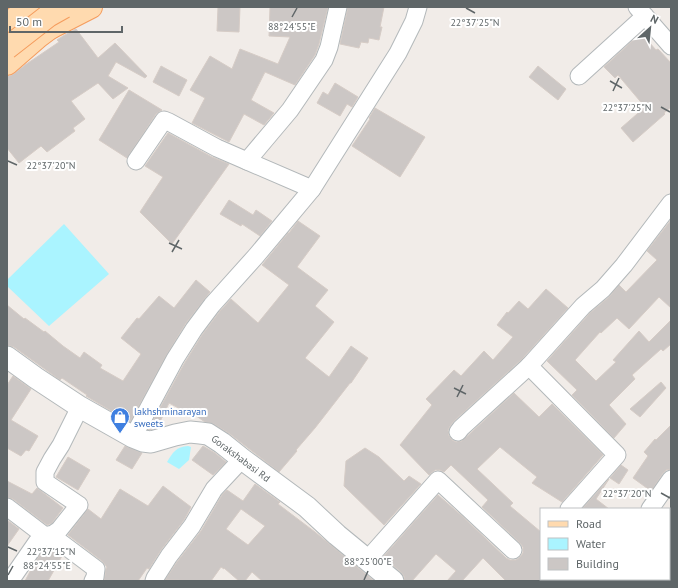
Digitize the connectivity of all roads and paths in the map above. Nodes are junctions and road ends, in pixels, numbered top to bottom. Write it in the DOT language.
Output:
graph roads {
  1 [pos="30,7"];
  2 [pos="64,7"];
  3 [pos="91,7"];
  4 [pos="338,7"];
  5 [pos="418,7"];
  6 [pos="641,12"];
  7 [pos="7,25"];
  8 [pos="50,28"];
  9 [pos="671,46"];
  10 [pos="7,48"];
  11 [pos="7,64"];
  12 [pos="579,76"];
  13 [pos="136,160"];
  14 [pos="247,161"];
  15 [pos="312,189"];
  16 [pos="671,203"];
  17 [pos="7,356"];
  18 [pos="529,366"];
  19 [pos="80,407"];
  20 [pos="458,432"];
  21 [pos="133,437"];
  22 [pos="242,459"];
  23 [pos="671,479"];
  24 [pos="7,507"];
  25 [pos="570,508"];
  26 [pos="651,508"];
  27 [pos="45,536"];
  28 [pos="513,550"];
  29 [pos="367,560"];
  30 [pos="10,581"];
  31 [pos="93,581"];
  32 [pos="154,581"];
  33 [pos="393,581"];
  1 -- 7 [label="main road"];
  1 -- 8 [label="main road"];
  2 -- 10 [label="main road, bridge"];
  3 -- 8 [label="main road"];
  4 -- 14 [label="street"];
  5 -- 15 [label="street"];
  6 -- 9 [label="street"];
  6 -- 12 [label="street"];
  8 -- 11 [label="main road"];
  13 -- 14 [label="street"];
  14 -- 15 [label="street"];
  15 -- 21 [label="street"];
  16 -- 18 [label="street"];
  17 -- 19 [label="street, Gorakshabasi Rd"];
  18 -- 20 [label="street"];
  18 -- 25 [label="street"];
  19 -- 21 [label="street, Gorakshabasi Rd"];
  19 -- 27 [label="street"];
  21 -- 22 [label="street, Gorakshabasi Rd"];
  22 -- 29 [label="street, Gorakshabasi Rd"];
  22 -- 32 [label="street"];
  23 -- 26 [label="street"];
  24 -- 27 [label="street"];
  27 -- 30 [label="street"];
  27 -- 31 [label="street"];
  28 -- 29 [label="street"];
  29 -- 33 [label="street, Gorakshabasi Rd"];
}
